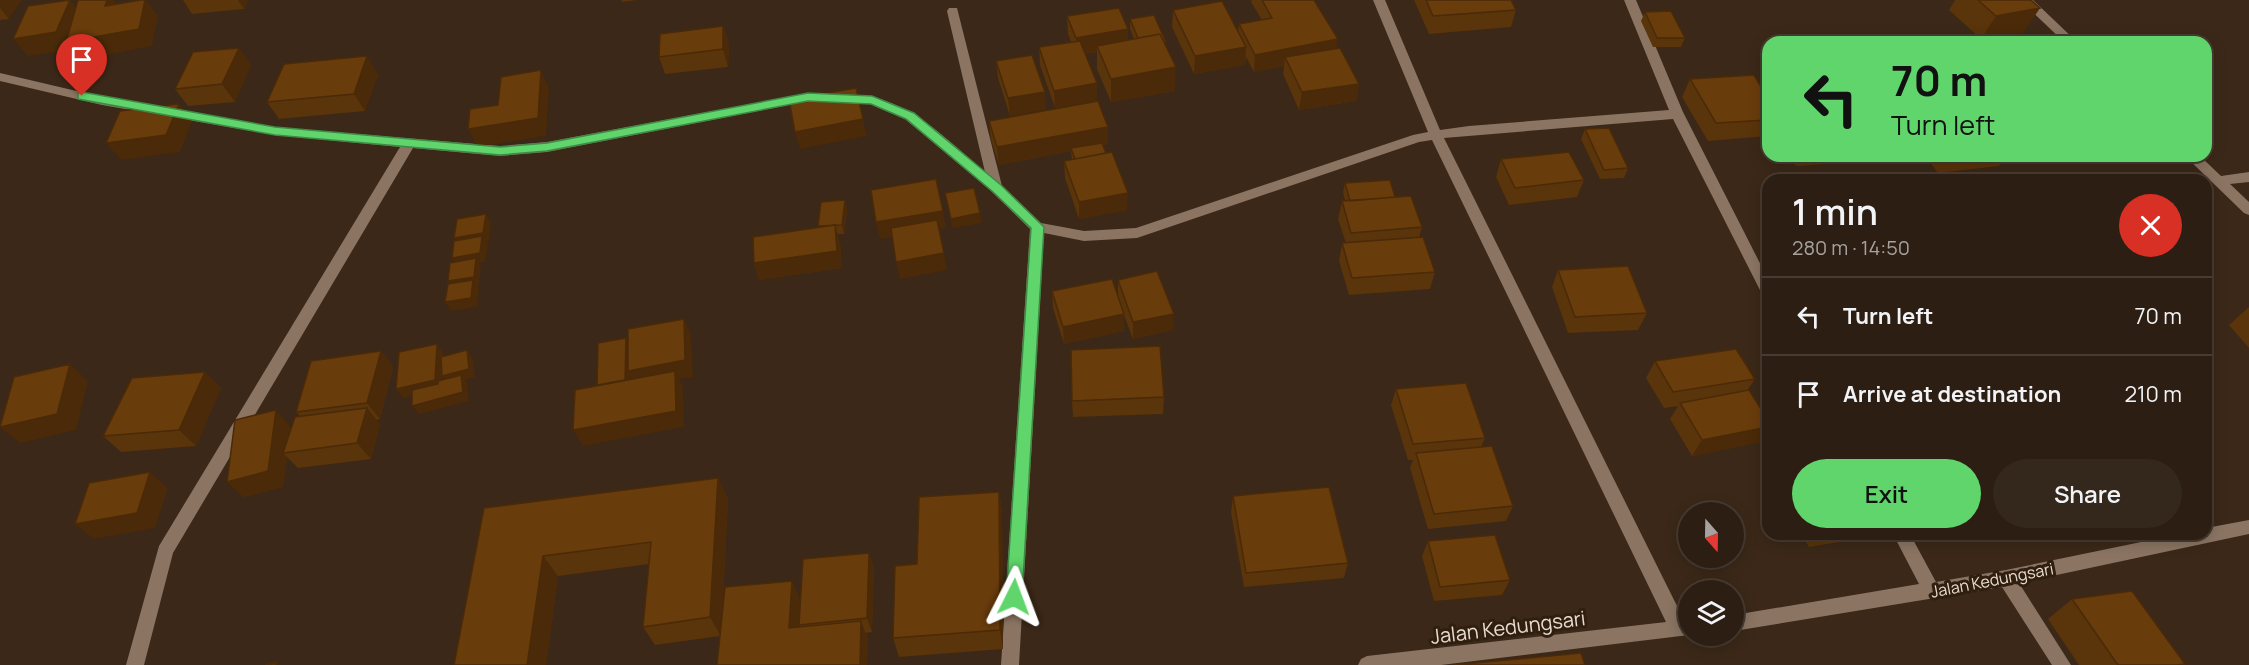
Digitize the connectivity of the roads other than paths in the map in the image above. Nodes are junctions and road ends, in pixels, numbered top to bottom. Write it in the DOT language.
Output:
graph roads {
  1 [pos="1379,0"];
  2 [pos="1630,0"];
  3 [pos="2026,0"];
  4 [pos="953,10"];
  5 [pos="2065,36"];
  6 [pos="0,77"];
  7 [pos="1676,114"];
  8 [pos="1436,135"];
  9 [pos="409,143"];
  10 [pos="2198,162"];
  11 [pos="2211,174"];
  12 [pos="2212,175"];
  13 [pos="2249,177"];
  14 [pos="2219,182"];
  15 [pos="996,188"];
  16 [pos="2249,210"];
  17 [pos="1037,227"];
  18 [pos="1762,281"];
  19 [pos="2249,527"];
  20 [pos="2212,535"];
  21 [pos="1904,540"];
  22 [pos="2187,540"];
  23 [pos="2006,578"];
  24 [pos="1932,591"];
  25 [pos="1678,617"];
  26 [pos="1744,621"];
  27 [pos="1678,630"];
  28 [pos="135,665"];
  29 [pos="1011,665"];
  30 [pos="1367,665"];
  31 [pos="2062,665"];
  1 -- 8 [label="street"];
  2 -- 7 [label="street"];
  3 -- 5 [label="street"];
  4 -- 15 [label="street"];
  6 -- 9 [label="street"];
  7 -- 8 [label="street"];
  7 -- 18 [label="street"];
  8 -- 17 [label="street"];
  8 -- 25 [label="street"];
  9 -- 15 [label="street"];
  9 -- 28 [label="street"];
  10 -- 11 [label="street"];
  12 -- 14 [label="street"];
  13 -- 14 [label="street"];
  14 -- 16 [label="street"];
  15 -- 17 [label="street"];
  17 -- 29 [label="street"];
  19 -- 20 [label="street, Jalan Kedungsari"];
  21 -- 24 [label="street"];
  22 -- 23 [label="street, Jalan Kedungsari"];
  23 -- 24 [label="street, Jalan Kedungsari"];
  23 -- 31 [label="street"];
  24 -- 26 [label="street, Jalan Kedungsari"];
  27 -- 30 [label="street, Jalan Kedungsari"];
}
